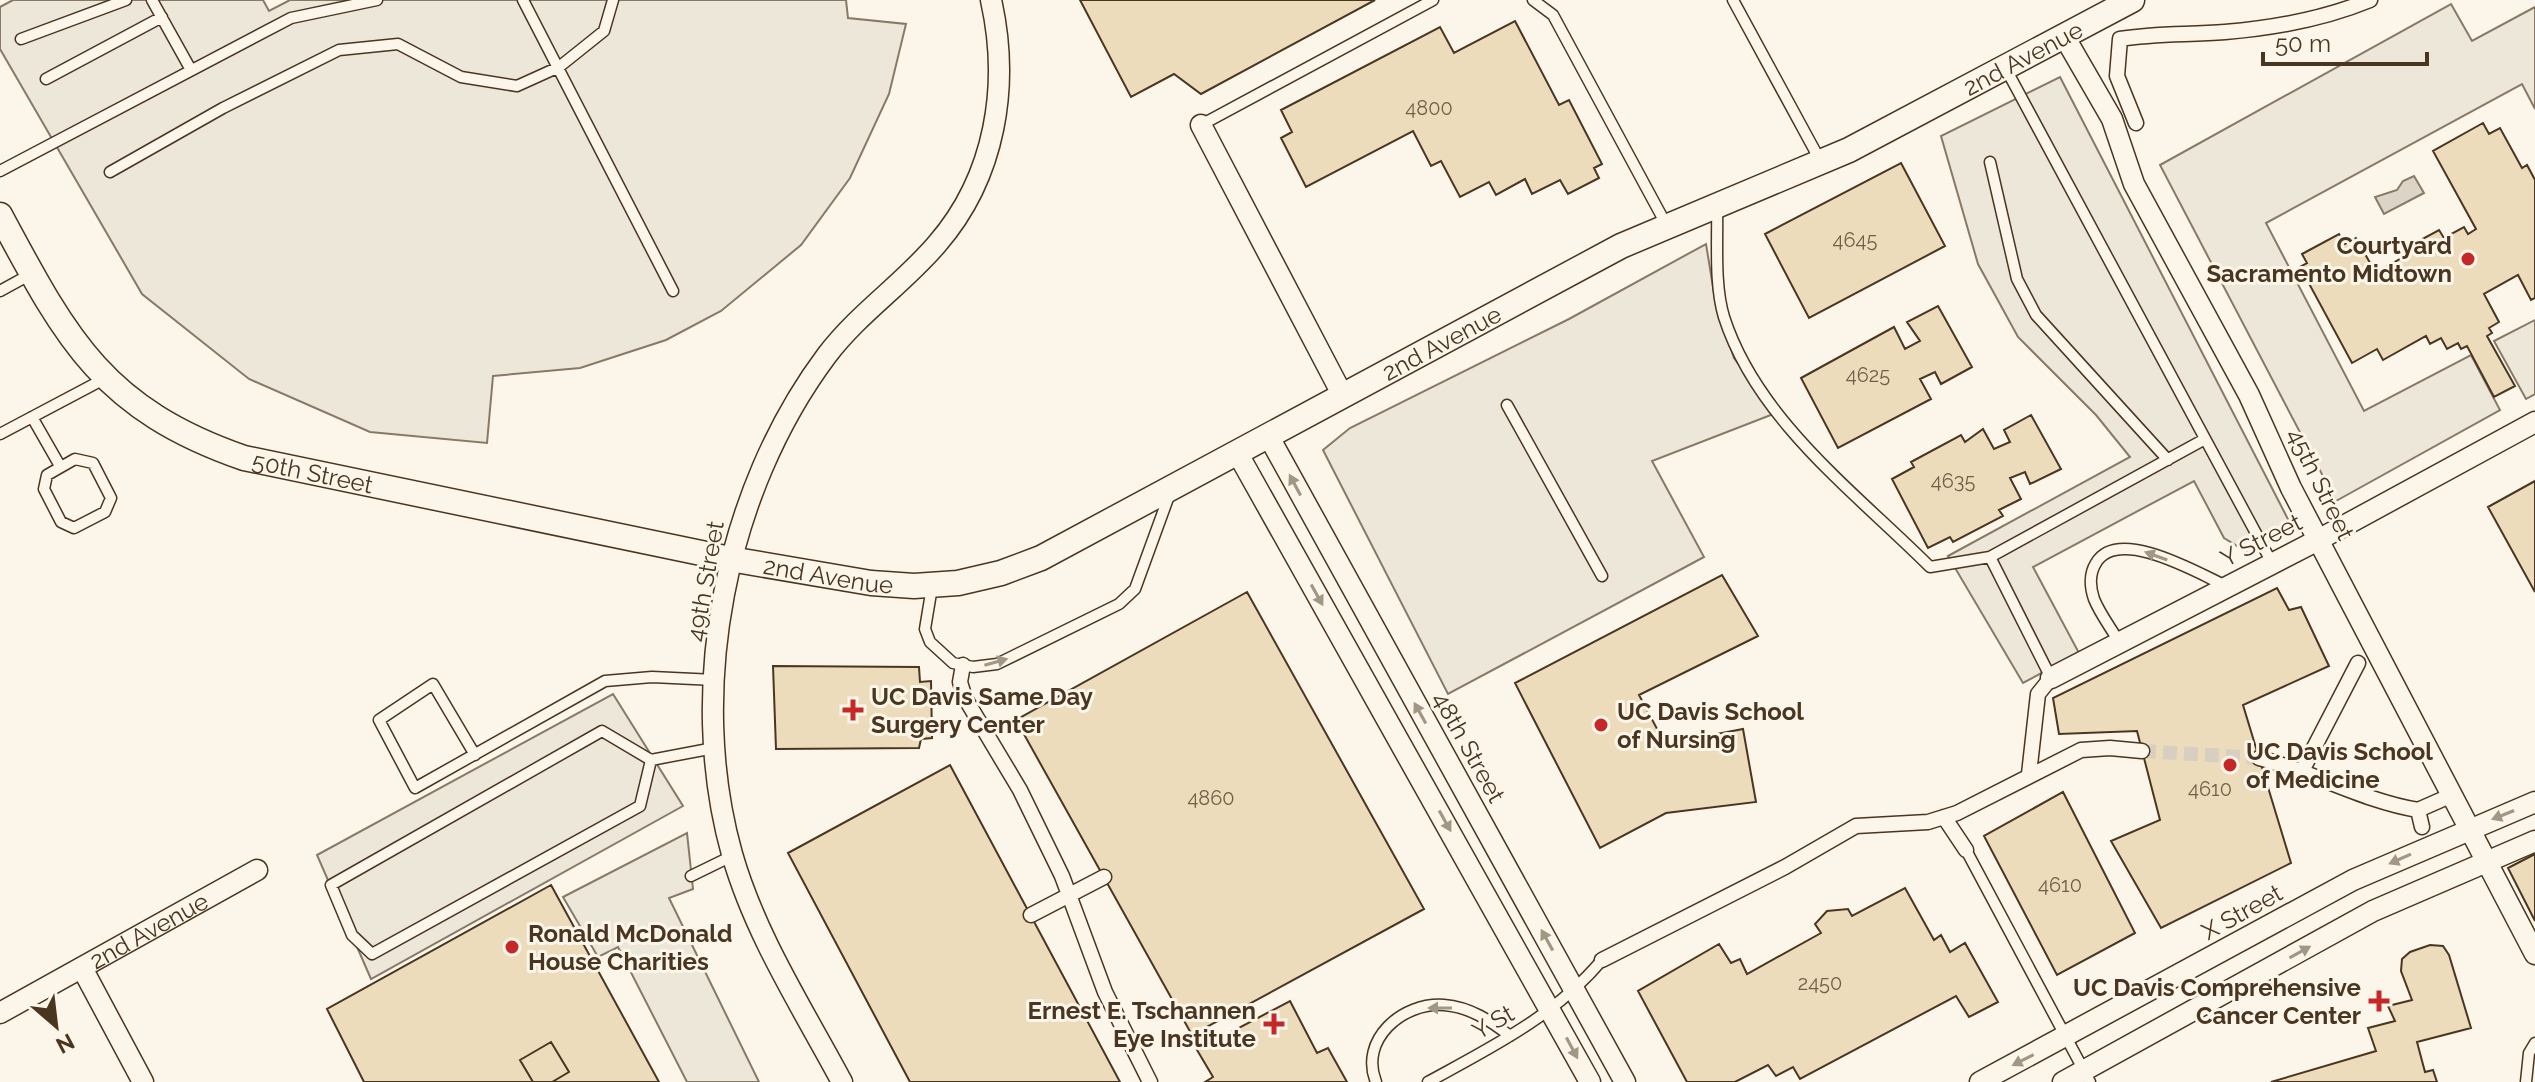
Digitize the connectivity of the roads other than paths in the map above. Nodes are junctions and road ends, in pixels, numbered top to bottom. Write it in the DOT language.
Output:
graph roads {
  1 [pos="126,0"];
  2 [pos="152,0"];
  3 [pos="377,0"];
  4 [pos="523,0"];
  5 [pos="613,0"];
  6 [pos="991,0"];
  7 [pos="1433,0"];
  8 [pos="1533,0"];
  9 [pos="1733,0"];
  10 [pos="2132,0"];
  11 [pos="2370,0"];
  12 [pos="162,17"];
  13 [pos="2064,36"];
  14 [pos="21,39"];
  15 [pos="559,67"];
  16 [pos="2005,67"];
  17 [pos="191,70"];
  18 [pos="46,79"];
  19 [pos="2136,123"];
  20 [pos="1201,125"];
  21 [pos="1821,162"];
  22 [pos="1990,162"];
  23 [pos="0,171"];
  24 [pos="110,172"];
  25 [pos="1717,207"];
  26 [pos="0,215"];
  27 [pos="1667,226"];
  28 [pos="31,274"];
  29 [pos="0,291"];
  30 [pos="673,291"];
  31 [pos="104,379"];
  32 [pos="1343,396"];
  33 [pos="1507,405"];
  34 [pos="32,417"];
  35 [pos="2535,422"];
  36 [pos="0,434"];
  37 [pos="1269,437"];
  38 [pos="2205,439"];
  39 [pos="1238,454"];
  40 [pos="2168,460"];
  41 [pos="60,466"];
  42 [pos="1171,489"];
  43 [pos="2318,540"];
  44 [pos="1990,557"];
  45 [pos="730,559"];
  46 [pos="2272,563"];
  47 [pos="1602,576"];
  48 [pos="932,585"];
  49 [pos="2228,587"];
  50 [pos="2119,642"];
  51 [pos="2358,663"];
  52 [pos="963,665"];
  53 [pos="2051,678"];
  54 [pos="715,680"];
  55 [pos="714,748"];
  56 [pos="2142,751"];
  57 [pos="475,755"];
  58 [pos="2259,758"];
  59 [pos="651,760"];
  60 [pos="2303,769"];
  61 [pos="2029,774"];
  62 [pos="2443,799"];
  63 [pos="2535,802"];
  64 [pos="2418,810"];
  65 [pos="1944,817"];
  66 [pos="2422,827"];
  67 [pos="2471,827"];
  68 [pos="2535,841"];
  69 [pos="1966,850"];
  70 [pos="732,856"];
  71 [pos="2488,859"];
  72 [pos="257,870"];
  73 [pos="691,876"];
  74 [pos="1104,877"];
  75 [pos="1068,894"];
  76 [pos="1031,915"];
  77 [pos="2535,954"];
  78 [pos="1602,960"];
  79 [pos="82,968"];
  80 [pos="1575,991"];
  81 [pos="1551,1010"];
  82 [pos="0,1013"];
  83 [pos="1510,1036"];
  84 [pos="2067,1038"];
  85 [pos="2535,1043"];
  86 [pos="2087,1076"];
  87 [pos="835,1080"];
  88 [pos="143,1082"];
  89 [pos="1150,1082"];
  90 [pos="1376,1082"];
  91 [pos="1428,1082"];
  92 [pos="1590,1082"];
  93 [pos="1625,1082"];
  94 [pos="1980,1082"];
  95 [pos="2063,1082"];
  96 [pos="2526,1082"];
  1 -- 14 [label="lane"];
  2 -- 12 [label="lane"];
  3 -- 17 [label="lane"];
  4 -- 15 [label="lane"];
  5 -- 15 [label="lane"];
  6 -- 45 [label="street, 49th Street"];
  7 -- 20 [label="lane"];
  8 -- 27 [label="lane"];
  9 -- 21 [label="lane"];
  10 -- 13 [label="street, 2nd Avenue"];
  11 -- 19 [label="street"];
  12 -- 17 [label="lane"];
  12 -- 18 [label="lane"];
  13 -- 16 [label="street, 2nd Avenue"];
  13 -- 43 [label="street, 45th Street"];
  15 -- 24 [label="lane"];
  15 -- 30 [label="lane"];
  16 -- 21 [label="street, 2nd Avenue"];
  16 -- 38 [label="lane"];
  17 -- 23 [label="lane"];
  20 -- 32 [label="street"];
  21 -- 25 [label="street, 2nd Avenue"];
  22 -- 40 [label="lane"];
  25 -- 27 [label="street, 2nd Avenue"];
  25 -- 44 [label="lane"];
  26 -- 28 [label="street, 50th Street"];
  27 -- 32 [label="street, 2nd Avenue"];
  28 -- 29 [label="lane"];
  28 -- 31 [label="street, 50th Street"];
  31 -- 34 [label="lane"];
  31 -- 45 [label="street, 50th Street"];
  32 -- 37 [label="street, 2nd Avenue"];
  33 -- 47 [label="lane"];
  34 -- 36 [label="lane"];
  34 -- 41 [label="lane"];
  35 -- 43 [label="street, Y Street"];
  37 -- 39 [label="street, 2nd Avenue"];
  80 -- 37 [label="street, 48th Street, one-way"];
  38 -- 40 [label="lane"];
  38 -- 46 [label="lane"];
  39 -- 42 [label="street, 2nd Avenue"];
  39 -- 81 [label="street, one-way"];
  40 -- 44 [label="lane"];
  41 -- 41 [label="lane"];
  42 -- 48 [label="street, 2nd Avenue"];
  52 -- 42 [label="lane, one-way"];
  43 -- 46 [label="street, Y Street"];
  43 -- 67 [label="street, 45th Street"];
  44 -- 53 [label="lane"];
  45 -- 48 [label="street, 2nd Avenue"];
  45 -- 54 [label="street, 49th Street"];
  46 -- 49 [label="street, Y Street"];
  48 -- 52 [label="lane"];
  49 -- 50 [label="street, Y Street"];
  49 -- 50 [label="lane, one-way"];
  50 -- 53 [label="street, Y Street"];
  51 -- 60 [label="street"];
  52 -- 75 [label="street"];
  53 -- 61 [label="street"];
  54 -- 55 [label="street, 49th Street"];
  54 -- 57 [label="lane"];
  55 -- 59 [label="lane"];
  55 -- 70 [label="street, 49th Street"];
  56 -- 61 [label="street"];
  57 -- 57 [label="lane"];
  58 -- 60 [label="street"];
  59 -- 59 [label="lane"];
  60 -- 64 [label="street"];
  61 -- 65 [label="street"];
  62 -- 64 [label="street"];
  63 -- 67 [label="street, X Street, one-way"];
  64 -- 66 [label="street"];
  65 -- 69 [label="street"];
  65 -- 78 [label="street"];
  67 -- 71 [label="street, 45th Street"];
  67 -- 84 [label="street, X Street, one-way"];
  68 -- 71 [label="street"];
  69 -- 84 [label="lane"];
  70 -- 73 [label="lane"];
  70 -- 87 [label="street, 49th Street"];
  71 -- 77 [label="street, 45th Street"];
  86 -- 71 [label="street, one-way"];
  72 -- 79 [label="street, 2nd Avenue"];
  74 -- 75 [label="street"];
  75 -- 76 [label="street"];
  75 -- 89 [label="street"];
  78 -- 80 [label="lane, Y St"];
  79 -- 82 [label="street, 2nd Avenue"];
  79 -- 88 [label="street"];
  80 -- 81 [label="lane, Y St"];
  80 -- 93 [label="street, 48th Street"];
  81 -- 83 [label="lane, Y St"];
  81 -- 92 [label="street, one-way"];
  83 -- 90 [label="lane, one-way"];
  83 -- 91 [label="lane, Y St"];
  84 -- 86 [label="lane"];
  84 -- 94 [label="street, X Street, one-way"];
  85 -- 96 [label="lane"];
  86 -- 95 [label="street"];
}
